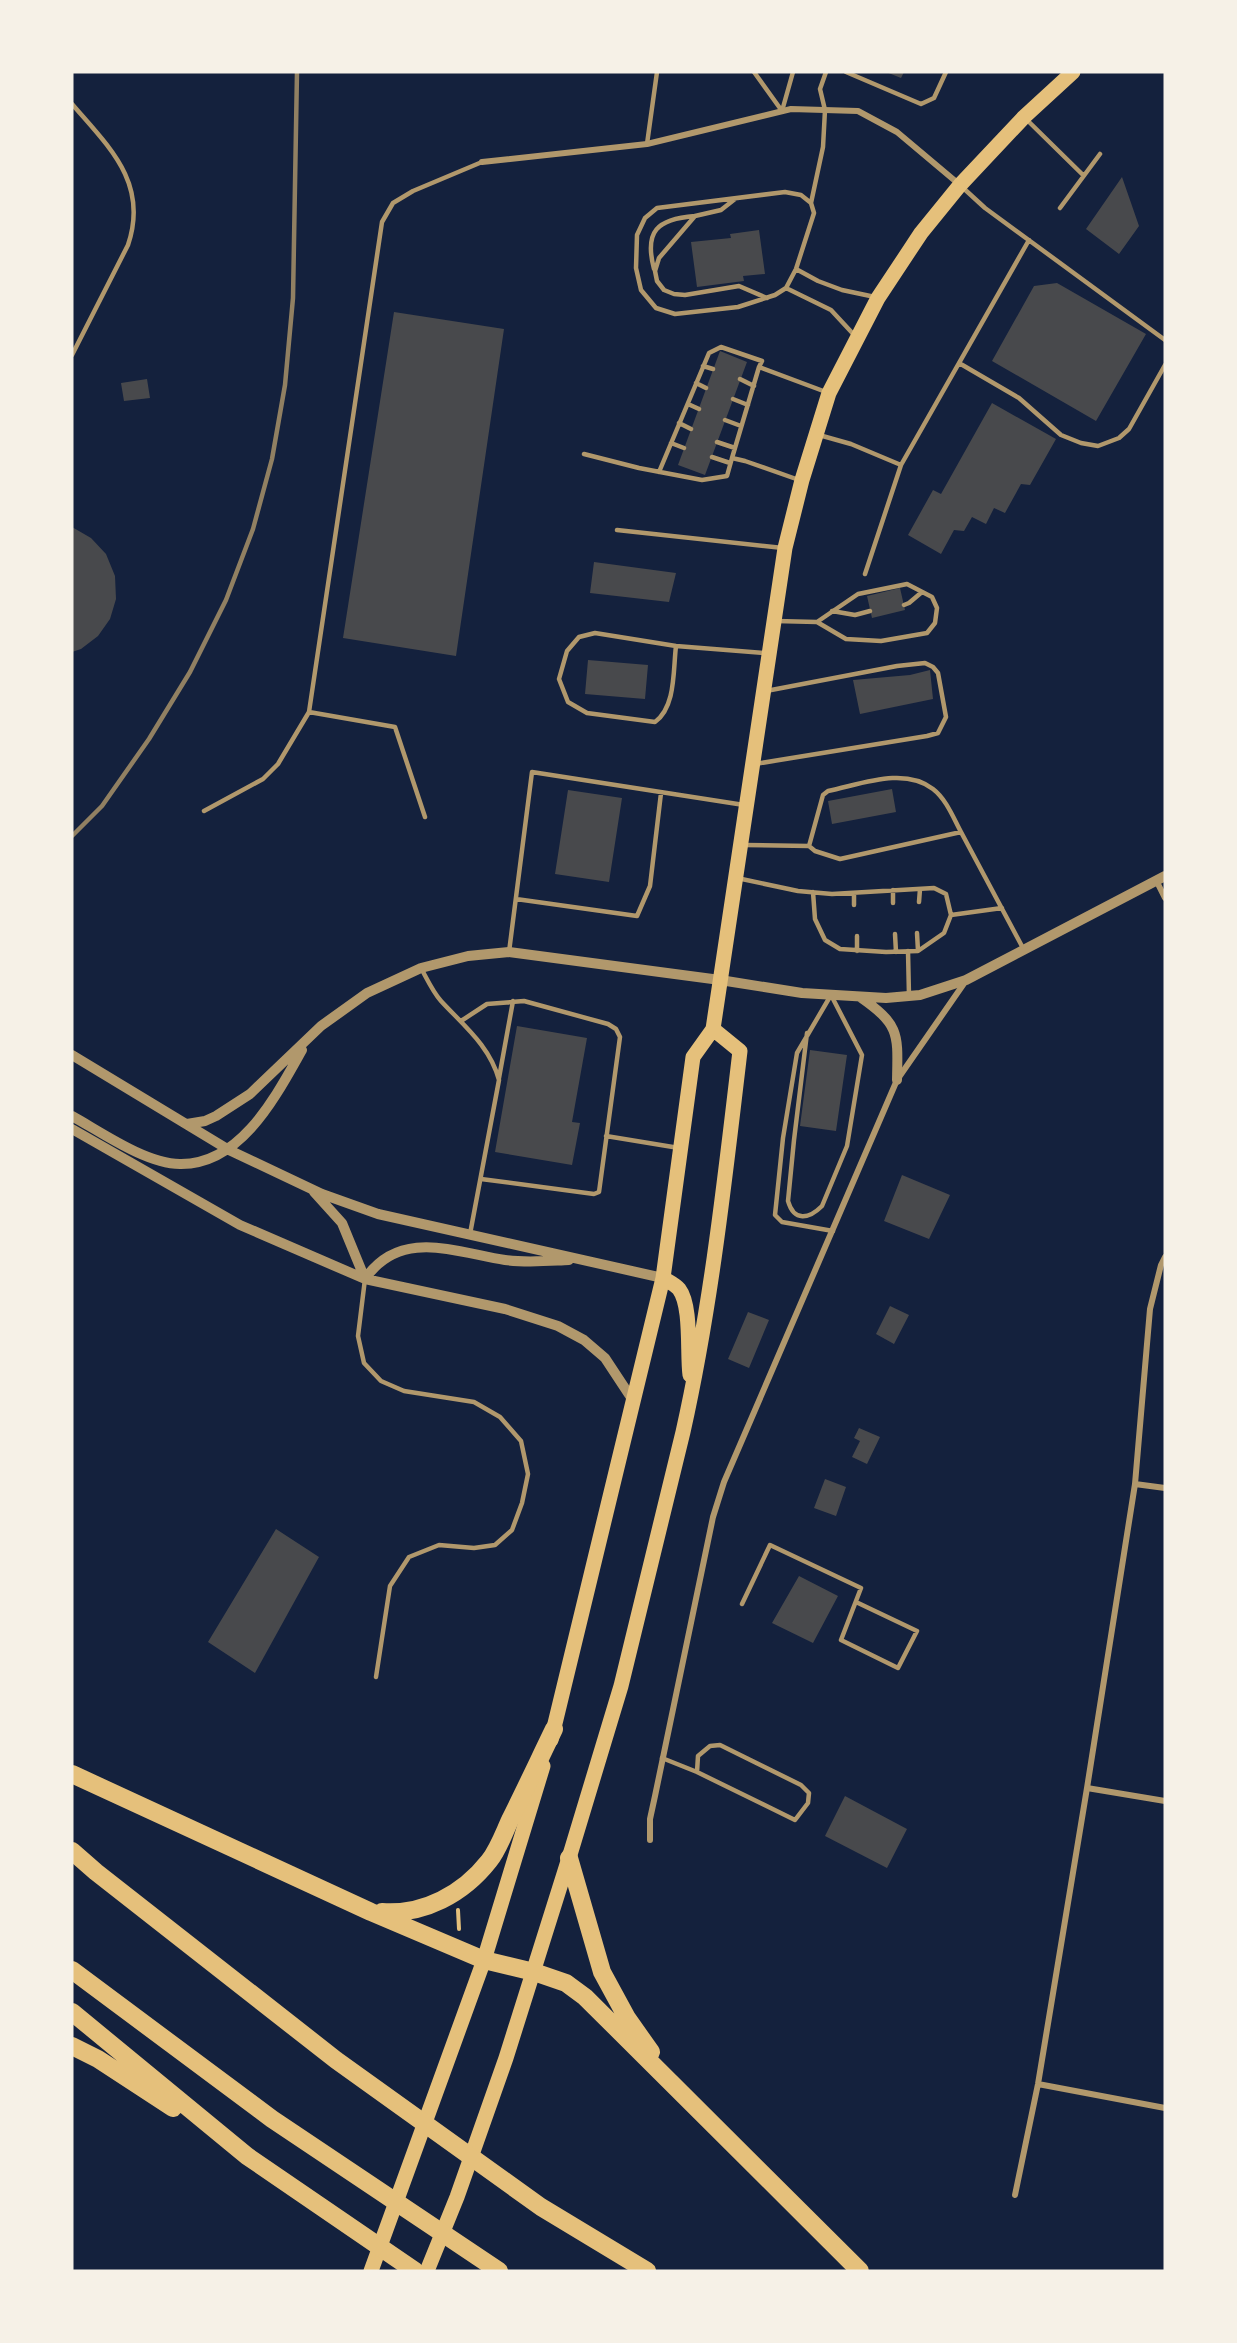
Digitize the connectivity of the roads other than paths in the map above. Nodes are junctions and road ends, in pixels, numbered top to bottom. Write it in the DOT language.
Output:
graph roads {
  1 [pos="657,72"];
  2 [pos="753,72"];
  3 [pos="793,72"];
  4 [pos="826,72"];
  5 [pos="846,72"];
  6 [pos="946,72"];
  7 [pos="1073,72"];
  8 [pos="853,73"];
  9 [pos="72,104"];
  10 [pos="825,110"];
  11 [pos="782,111"];
  12 [pos="1024,117"];
  13 [pos="647,144"];
  14 [pos="1100,154"];
  15 [pos="482,162"];
  16 [pos="1083,175"];
  17 [pos="960,185"];
  18 [pos="738,198"];
  19 [pos="811,203"];
  20 [pos="1060,208"];
  21 [pos="694,216"];
  22 [pos="1029,240"];
  23 [pos="796,269"];
  24 [pos="655,271"];
  25 [pos="786,288"];
  26 [pos="767,298"];
  27 [pos="878,298"];
  28 [pos="857,339"];
  29 [pos="1165,340"];
  30 [pos="72,355"];
  31 [pos="959,363"];
  32 [pos="1165,365"];
  33 [pos="704,366"];
  34 [pos="759,367"];
  35 [pos="713,369"];
  36 [pos="740,379"];
  37 [pos="696,383"];
  38 [pos="754,386"];
  39 [pos="706,388"];
  40 [pos="829,393"];
  41 [pos="733,399"];
  42 [pos="688,404"];
  43 [pos="748,405"];
  44 [pos="699,409"];
  45 [pos="725,420"];
  46 [pos="679,423"];
  47 [pos="741,426"];
  48 [pos="691,429"];
  49 [pos="816,434"];
  50 [pos="717,442"];
  51 [pos="671,443"];
  52 [pos="684,448"];
  53 [pos="735,448"];
  54 [pos="584,454"];
  55 [pos="712,457"];
  56 [pos="731,461"];
  57 [pos="901,465"];
  58 [pos="659,472"];
  59 [pos="802,480"];
  60 [pos="617,530"];
  61 [pos="785,548"];
  62 [pos="865,574"];
  63 [pos="922,592"];
  64 [pos="904,604"];
  65 [pos="832,611"];
  66 [pos="870,611"];
  67 [pos="773,621"];
  68 [pos="817,622"];
  69 [pos="676,646"];
  70 [pos="768,653"];
  71 [pos="763,691"];
  72 [pos="309,712"];
  73 [pos="753,764"];
  74 [pos="662,793"];
  75 [pos="747,805"];
  76 [pos="204,811"];
  77 [pos="425,817"];
  78 [pos="961,832"];
  79 [pos="741,845"];
  80 [pos="809,846"];
  81 [pos="737,878"];
  82 [pos="1161,878"];
  83 [pos="920,889"];
  84 [pos="892,891"];
  85 [pos="813,892"];
  86 [pos="854,893"];
  87 [pos="1165,898"];
  88 [pos="516,899"];
  89 [pos="919,902"];
  90 [pos="893,903"];
  91 [pos="854,905"];
  92 [pos="1002,908"];
  93 [pos="951,915"];
  94 [pos="917,933"];
  95 [pos="895,934"];
  96 [pos="857,936"];
  97 [pos="1024,950"];
  98 [pos="857,951"];
  99 [pos="908,951"];
  100 [pos="918,951"];
  101 [pos="509,952"];
  102 [pos="896,952"];
  103 [pos="422,968"];
  104 [pos="720,980"];
  105 [pos="966,980"];
  106 [pos="831,995"];
  107 [pos="909,996"];
  108 [pos="860,997"];
  109 [pos="513,1001"];
  110 [pos="461,1021"];
  111 [pos="713,1029"];
  112 [pos="807,1033"];
  113 [pos="308,1040"];
  114 [pos="72,1055"];
  115 [pos="499,1080"];
  116 [pos="897,1080"];
  117 [pos="72,1116"];
  118 [pos="187,1124"];
  119 [pos="72,1129"];
  120 [pos="606,1136"];
  121 [pos="681,1148"];
  122 [pos="229,1150"];
  123 [pos="481,1179"];
  124 [pos="311,1189"];
  125 [pos="833,1231"];
  126 [pos="470,1235"];
  127 [pos="1165,1257"];
  128 [pos="581,1259"];
  129 [pos="663,1278"];
  130 [pos="365,1279"];
  131 [pos="692,1393"];
  132 [pos="634,1402"];
  133 [pos="1136,1484"];
  134 [pos="1165,1488"];
  135 [pos="856,1602"];
  136 [pos="742,1604"];
  137 [pos="376,1677"];
  138 [pos="554,1729"];
  139 [pos="662,1758"];
  140 [pos="697,1772"];
  141 [pos="72,1774"];
  142 [pos="1087,1788"];
  143 [pos="1165,1801"];
  144 [pos="650,1840"];
  145 [pos="72,1851"];
  146 [pos="569,1858"];
  147 [pos="371,1912"];
  148 [pos="484,1960"];
  149 [pos="72,1970"];
  150 [pos="534,1972"];
  151 [pos="72,2012"];
  152 [pos="72,2046"];
  153 [pos="1038,2084"];
  154 [pos="675,2085"];
  155 [pos="1165,2108"];
  156 [pos="247,2156"];
  157 [pos="1015,2195"];
  158 [pos="371,2271"];
  159 [pos="415,2271"];
  160 [pos="427,2271"];
  161 [pos="499,2271"];
  162 [pos="648,2271"];
  163 [pos="860,2271"];
  1 -- 13 [label="lane"];
  2 -- 11 [label="lane"];
  3 -- 11 [label="lane"];
  4 -- 10 [label="lane"];
  5 -- 8 [label="lane"];
  6 -- 8 [label="lane"];
  7 -- 12 [label="main road"];
  9 -- 30 [label="lane"];
  10 -- 11 [label="street"];
  10 -- 17 [label="street"];
  10 -- 19 [label="lane"];
  11 -- 13 [label="street"];
  12 -- 16 [label="lane"];
  12 -- 17 [label="main road"];
  13 -- 15 [label="street"];
  14 -- 16 [label="lane"];
  15 -- 72 [label="lane"];
  16 -- 20 [label="lane"];
  17 -- 22 [label="lane"];
  17 -- 27 [label="main road"];
  18 -- 19 [label="lane"];
  18 -- 21 [label="lane"];
  18 -- 26 [label="lane"];
  19 -- 23 [label="lane"];
  21 -- 24 [label="lane"];
  21 -- 24 [label="lane"];
  22 -- 29 [label="lane"];
  22 -- 31 [label="lane"];
  23 -- 25 [label="lane"];
  23 -- 27 [label="lane"];
  24 -- 26 [label="lane"];
  25 -- 26 [label="lane"];
  25 -- 28 [label="lane"];
  27 -- 28 [label="main road"];
  28 -- 40 [label="main road"];
  31 -- 32 [label="lane"];
  31 -- 57 [label="lane"];
  33 -- 34 [label="lane"];
  33 -- 35 [label="lane"];
  33 -- 37 [label="lane"];
  34 -- 38 [label="lane"];
  34 -- 40 [label="lane"];
  36 -- 38 [label="lane"];
  37 -- 39 [label="lane"];
  37 -- 42 [label="lane"];
  38 -- 43 [label="lane"];
  40 -- 49 [label="main road"];
  41 -- 43 [label="lane"];
  42 -- 44 [label="lane"];
  42 -- 46 [label="lane"];
  43 -- 47 [label="lane"];
  45 -- 47 [label="lane"];
  46 -- 48 [label="lane"];
  46 -- 51 [label="lane"];
  47 -- 53 [label="lane"];
  49 -- 57 [label="lane"];
  49 -- 59 [label="main road"];
  50 -- 53 [label="lane"];
  51 -- 52 [label="lane"];
  51 -- 58 [label="lane"];
  53 -- 56 [label="lane"];
  54 -- 58 [label="lane"];
  55 -- 56 [label="lane"];
  56 -- 58 [label="lane"];
  56 -- 59 [label="lane"];
  57 -- 62 [label="lane"];
  59 -- 61 [label="main road"];
  60 -- 61 [label="lane"];
  61 -- 67 [label="main road"];
  63 -- 64 [label="lane"];
  63 -- 65 [label="lane"];
  63 -- 68 [label="lane"];
  65 -- 66 [label="lane"];
  65 -- 68 [label="lane"];
  67 -- 68 [label="lane"];
  67 -- 70 [label="main road"];
  69 -- 69 [label="lane"];
  69 -- 70 [label="lane"];
  70 -- 71 [label="main road"];
  71 -- 73 [label="main road"];
  71 -- 73 [label="lane"];
  72 -- 76 [label="lane"];
  72 -- 77 [label="lane"];
  73 -- 75 [label="main road"];
  74 -- 75 [label="lane"];
  74 -- 88 [label="lane"];
  74 -- 88 [label="lane"];
  75 -- 79 [label="main road"];
  78 -- 80 [label="lane"];
  78 -- 80 [label="lane"];
  78 -- 92 [label="lane"];
  79 -- 80 [label="lane"];
  79 -- 81 [label="main road"];
  81 -- 85 [label="lane"];
  81 -- 104 [label="main road"];
  82 -- 87 [label="street"];
  82 -- 97 [label="street"];
  83 -- 84 [label="lane"];
  83 -- 89 [label="lane"];
  83 -- 93 [label="lane"];
  84 -- 86 [label="lane"];
  84 -- 90 [label="lane"];
  85 -- 86 [label="lane"];
  85 -- 98 [label="lane"];
  86 -- 91 [label="lane"];
  88 -- 101 [label="lane"];
  92 -- 93 [label="lane"];
  92 -- 97 [label="lane"];
  93 -- 100 [label="lane"];
  94 -- 100 [label="lane"];
  95 -- 102 [label="lane"];
  96 -- 98 [label="lane"];
  97 -- 105 [label="street"];
  98 -- 102 [label="lane"];
  99 -- 100 [label="lane"];
  99 -- 102 [label="lane"];
  99 -- 107 [label="lane"];
  101 -- 103 [label="street"];
  101 -- 104 [label="street"];
  103 -- 110 [label="lane"];
  103 -- 113 [label="street"];
  104 -- 106 [label="street"];
  104 -- 111 [label="main road"];
  105 -- 107 [label="street"];
  105 -- 116 [label="street"];
  106 -- 108 [label="street"];
  106 -- 112 [label="lane"];
  106 -- 112 [label="lane"];
  107 -- 108 [label="street"];
  108 -- 116 [label="street"];
  109 -- 110 [label="lane"];
  109 -- 115 [label="lane"];
  109 -- 120 [label="lane"];
  110 -- 115 [label="lane"];
  111 -- 121 [label="main road"];
  111 -- 131 [label="main road"];
  112 -- 125 [label="lane"];
  113 -- 118 [label="street"];
  113 -- 122 [label="street"];
  114 -- 118 [label="street"];
  115 -- 123 [label="lane"];
  116 -- 125 [label="street"];
  117 -- 122 [label="street"];
  118 -- 122 [label="street"];
  119 -- 130 [label="street"];
  120 -- 121 [label="lane"];
  120 -- 123 [label="lane"];
  121 -- 129 [label="main road"];
  122 -- 124 [label="street"];
  123 -- 126 [label="lane"];
  124 -- 126 [label="street"];
  124 -- 130 [label="street"];
  125 -- 139 [label="street"];
  126 -- 128 [label="street"];
  127 -- 133 [label="street"];
  128 -- 129 [label="street"];
  128 -- 130 [label="street"];
  129 -- 131 [label="main road"];
  129 -- 132 [label="main road"];
  130 -- 132 [label="street"];
  130 -- 137 [label="lane"];
  131 -- 146 [label="main road"];
  132 -- 138 [label="main road"];
  133 -- 134 [label="street"];
  133 -- 142 [label="street"];
  135 -- 135 [label="lane"];
  135 -- 136 [label="lane"];
  138 -- 147 [label="highway"];
  138 -- 148 [label="main road"];
  139 -- 140 [label="lane"];
  139 -- 144 [label="street"];
  140 -- 140 [label="lane"];
  141 -- 147 [label="highway"];
  142 -- 143 [label="street"];
  142 -- 153 [label="street"];
  145 -- 162 [label="highway"];
  146 -- 150 [label="main road"];
  146 -- 154 [label="highway"];
  147 -- 148 [label="highway"];
  148 -- 150 [label="highway"];
  148 -- 158 [label="main road"];
  149 -- 161 [label="highway"];
  150 -- 154 [label="highway"];
  150 -- 160 [label="main road"];
  151 -- 156 [label="highway"];
  152 -- 156 [label="highway"];
  153 -- 155 [label="street"];
  153 -- 157 [label="street"];
  154 -- 163 [label="highway"];
  156 -- 159 [label="highway"];
}
